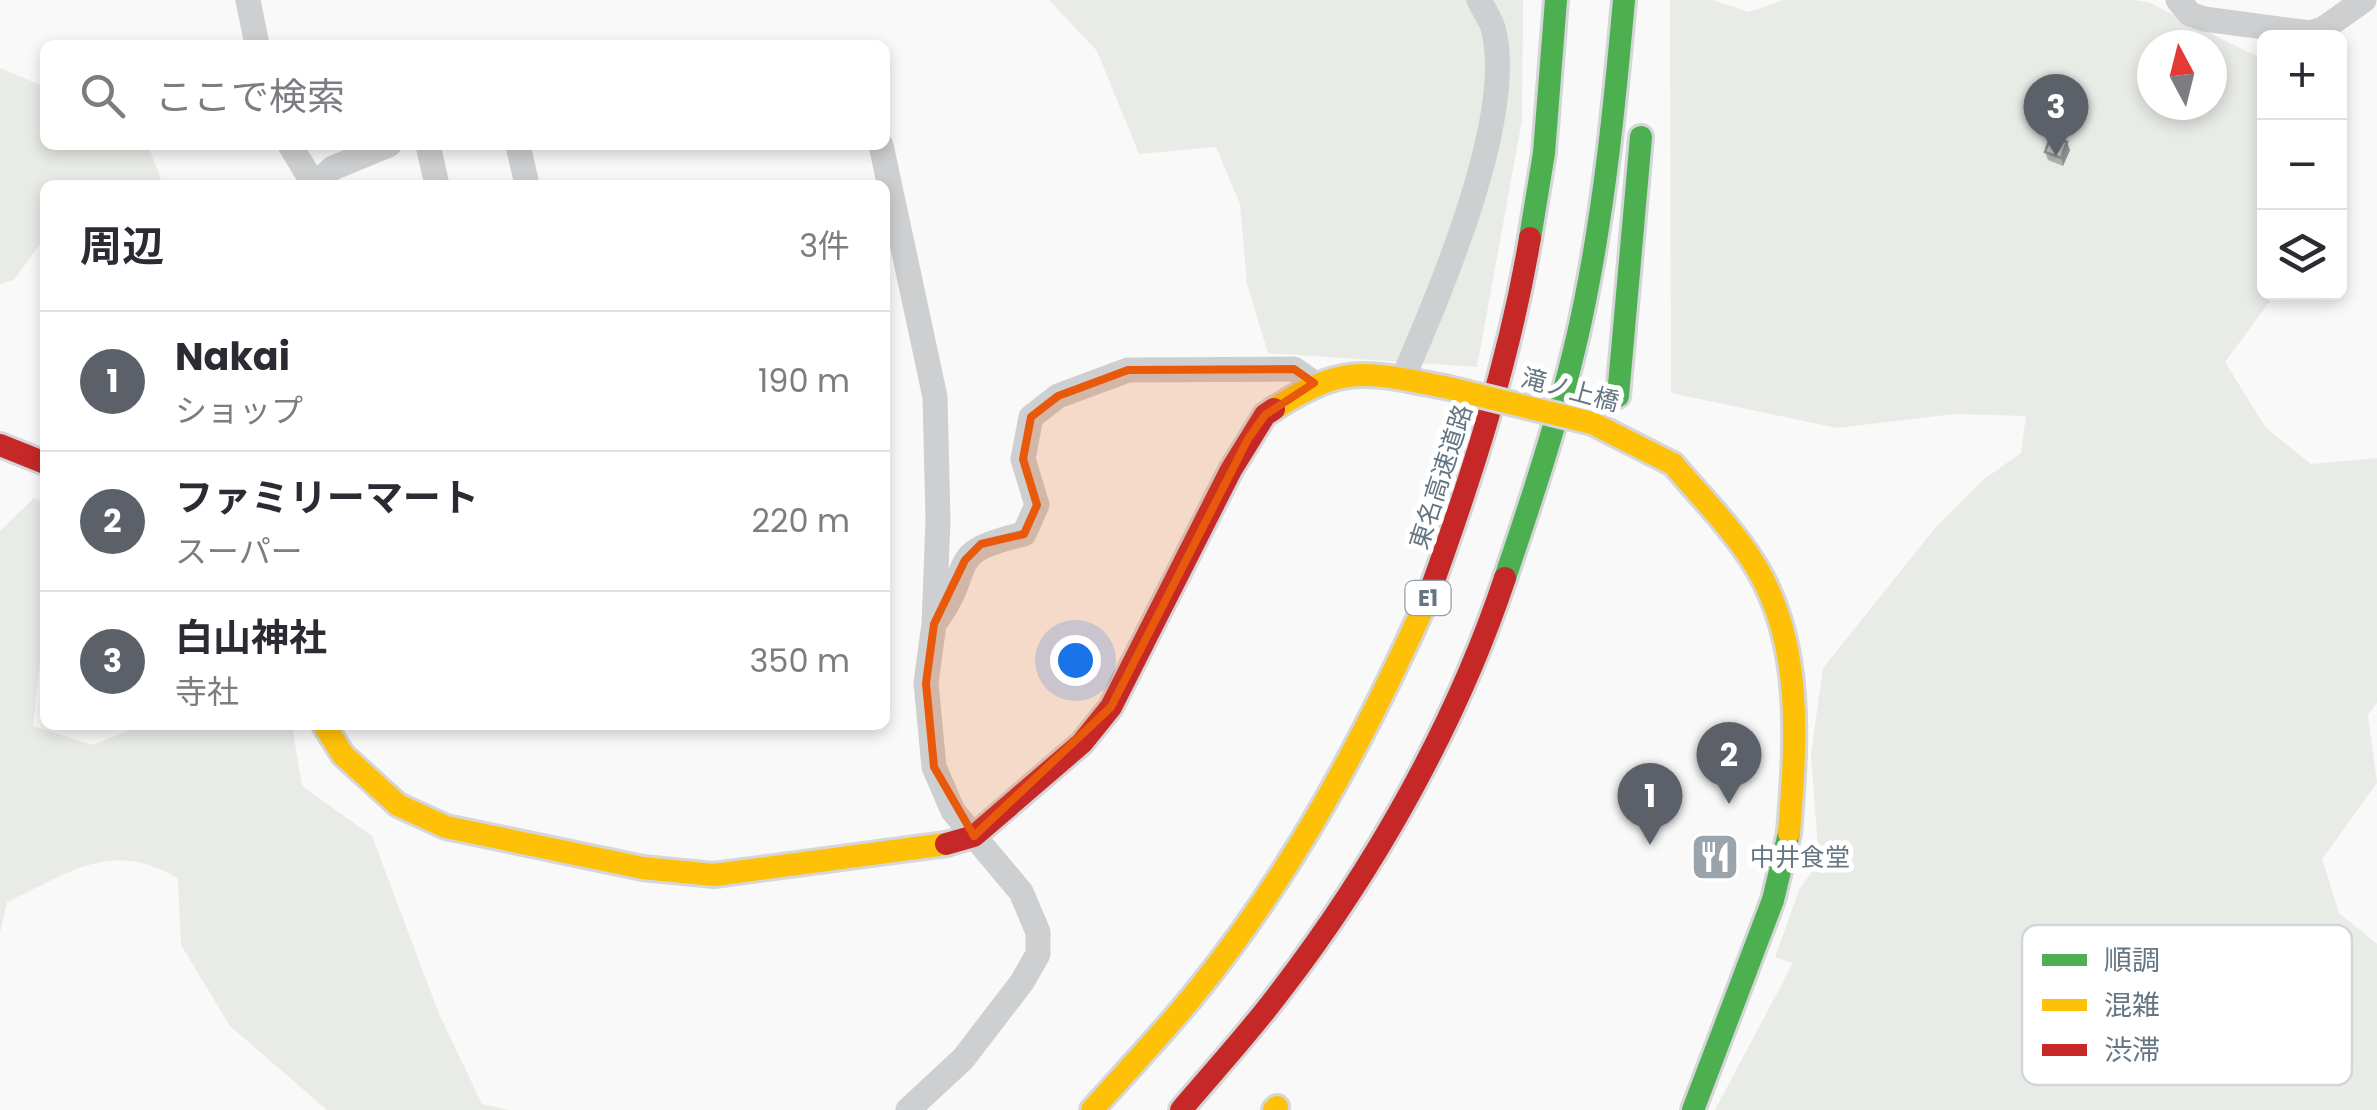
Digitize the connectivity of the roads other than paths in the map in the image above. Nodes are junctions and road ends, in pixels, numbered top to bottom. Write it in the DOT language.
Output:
graph roads {
  1 [pos="248,0"];
  2 [pos="1479,0"];
  3 [pos="1556,0"];
  4 [pos="1624,0"];
  5 [pos="1643,0"];
  6 [pos="2178,0"];
  7 [pos="2364,0"];
  8 [pos="1644,34"];
  9 [pos="256,40"];
  10 [pos="1642,110"];
  11 [pos="293,150"];
  12 [pos="377,150"];
  13 [pos="429,150"];
  14 [pos="519,150"];
  15 [pos="882,150"];
  16 [pos="316,180"];
  17 [pos="323,180"];
  18 [pos="435,180"];
  19 [pos="526,180"];
  20 [pos="888,180"];
  21 [pos="890,188"];
  22 [pos="1404,376"];
  23 [pos="1314,383"];
  24 [pos="1618,396"];
  25 [pos="0,445"];
  26 [pos="40,461"];
  27 [pos="934,624"];
  28 [pos="1393,674"];
  29 [pos="327,730"];
  30 [pos="974,836"];
  31 [pos="908,1110"];
  32 [pos="1065,1110"];
  33 [pos="1092,1110"];
  34 [pos="1181,1110"];
  35 [pos="1693,1110"];
  1 -- 9 [label="street"];
  2 -- 22 [label="street"];
  3 -- 28 [label="main road, 東名高速道路 / E1"];
  4 -- 34 [label="main road"];
  5 -- 8 [label="main road"];
  6 -- 7 [label="street"];
  10 -- 24 [label="main road"];
  11 -- 16 [label="street"];
  12 -- 17 [label="street"];
  13 -- 18 [label="street"];
  14 -- 19 [label="street"];
  15 -- 20 [label="street"];
  21 -- 27 [label="street"];
  22 -- 23 [label="main road, 滝ノ上橋"];
  22 -- 35 [label="main road, 滝ノ上橋, bridge"];
  23 -- 27 [label="street"];
  23 -- 30 [label="main road"];
  25 -- 26 [label="main road"];
  27 -- 30 [label="street"];
  28 -- 32 [label="main road"];
  28 -- 33 [label="main road, 東名高速道路 / E1"];
  29 -- 30 [label="main road"];
  30 -- 31 [label="street"];
}
